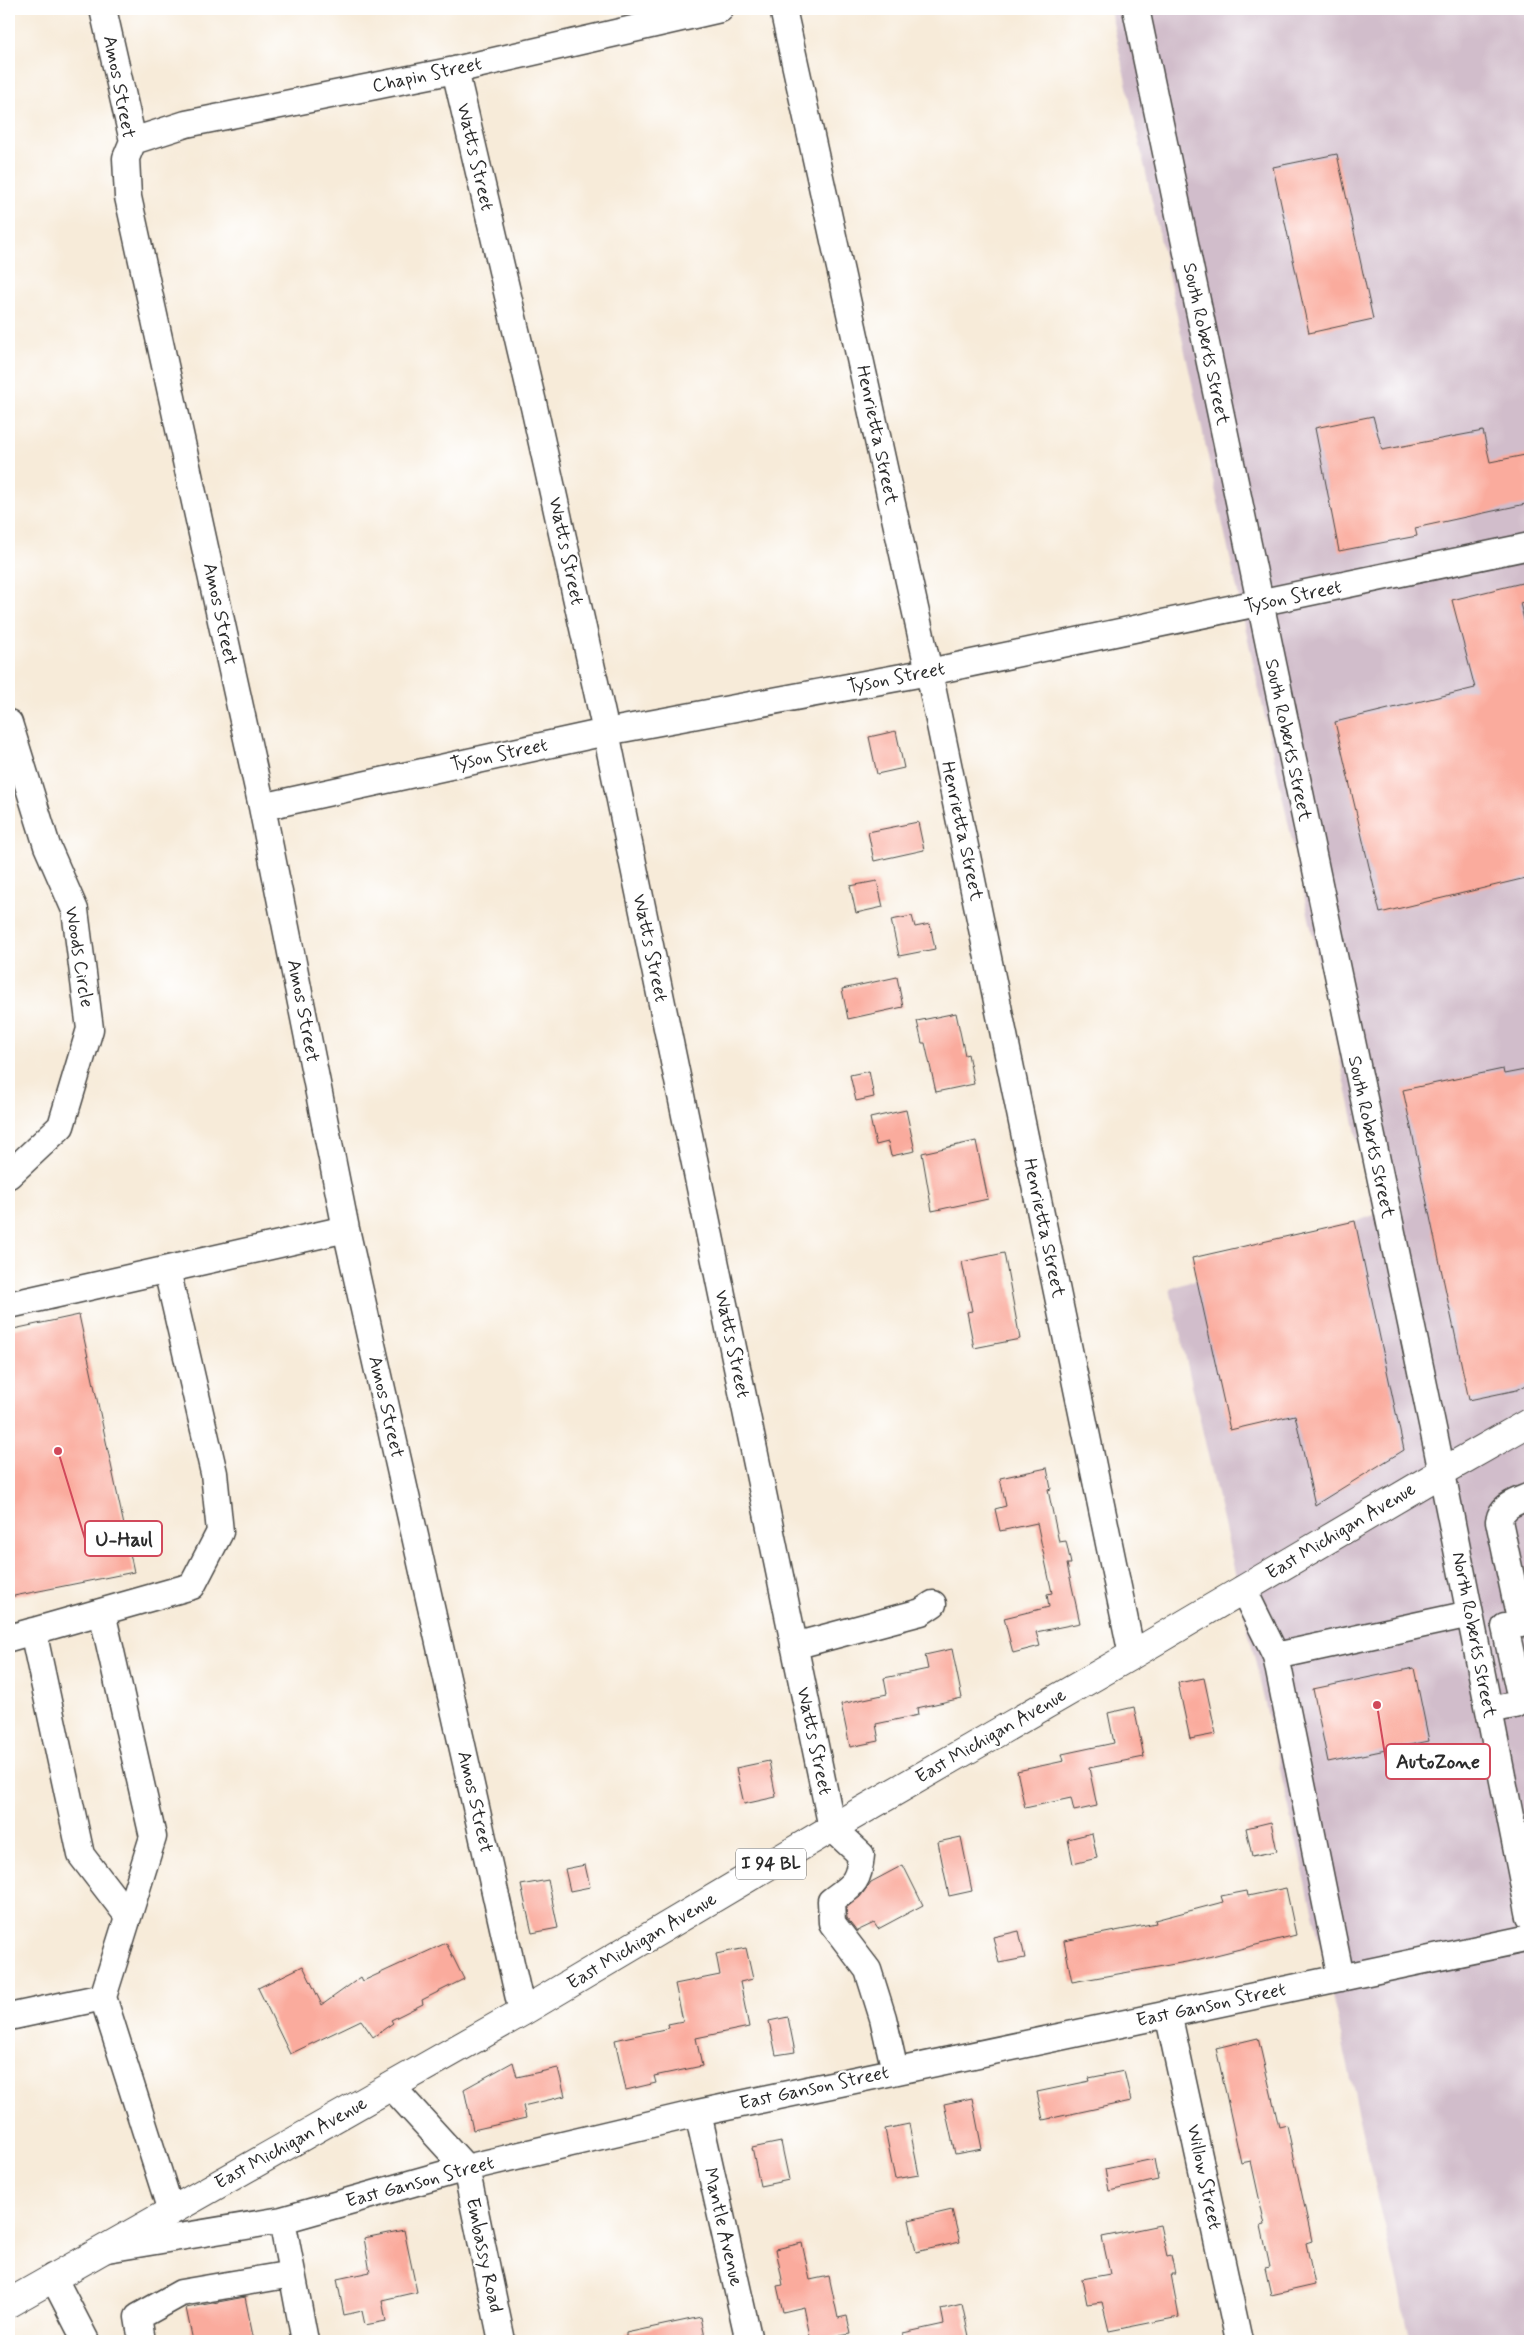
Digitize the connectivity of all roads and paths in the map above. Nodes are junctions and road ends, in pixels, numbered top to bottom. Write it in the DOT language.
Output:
graph roads {
  1 [pos="103,9"];
  2 [pos="720,9"];
  3 [pos="783,9"];
  4 [pos="1136,9"];
  5 [pos="455,70"];
  6 [pos="133,141"];
  7 [pos="1530,546"];
  8 [pos="1259,604"];
  9 [pos="929,672"];
  10 [pos="9,723"];
  11 [pos="606,732"];
  12 [pos="262,807"];
  13 [pos="9,1175"];
  14 [pos="346,1229"];
  15 [pos="167,1270"];
  16 [pos="9,1306"];
  17 [pos="1530,1422"];
  18 [pos="1442,1472"];
  19 [pos="1530,1496"];
  20 [pos="1243,1589"];
  21 [pos="933,1604"];
  22 [pos="102,1612"];
  23 [pos="1472,1624"];
  24 [pos="1519,1625"];
  25 [pos="21,1634"];
  26 [pos="794,1646"];
  27 [pos="1132,1656"];
  28 [pos="1276,1656"];
  29 [pos="1489,1710"];
  30 [pos="832,1828"];
  31 [pos="128,1916"];
  32 [pos="1530,1917"];
  33 [pos="1530,1938"];
  34 [pos="1341,1978"];
  35 [pos="103,1998"];
  36 [pos="522,2012"];
  37 [pos="1168,2014"];
  38 [pos="9,2018"];
  39 [pos="895,2071"];
  40 [pos="392,2087"];
  41 [pos="698,2113"];
  42 [pos="466,2168"];
  43 [pos="171,2211"];
  44 [pos="282,2220"];
  45 [pos="102,2250"];
  46 [pos="292,2274"];
  47 [pos="53,2278"];
  48 [pos="9,2303"];
  49 [pos="86,2341"];
  50 [pos="142,2341"];
  51 [pos="305,2341"];
  52 [pos="502,2341"];
  53 [pos="749,2341"];
  54 [pos="1239,2341"];
  1 -- 6 [label="street, Amos Street"];
  2 -- 5 [label="street, Chapin Street"];
  3 -- 9 [label="street, Henrietta Street"];
  4 -- 8 [label="street, South Roberts Street"];
  5 -- 6 [label="street, Chapin Street"];
  5 -- 11 [label="street, Watts Street"];
  6 -- 12 [label="street, Amos Street"];
  7 -- 8 [label="street, Tyson Street"];
  8 -- 9 [label="street, Tyson Street"];
  8 -- 18 [label="street, South Roberts Street"];
  9 -- 11 [label="street, Tyson Street"];
  9 -- 27 [label="street, Henrietta Street"];
  10 -- 13 [label="street, Woods Circle"];
  11 -- 12 [label="street, Tyson Street"];
  11 -- 26 [label="street, Watts Street"];
  12 -- 14 [label="street, Amos Street"];
  14 -- 15 [label="street"];
  14 -- 36 [label="street, Amos Street"];
  15 -- 16 [label="street"];
  15 -- 22 [label="street"];
  17 -- 18 [label="main road, East Michigan Avenue / I 94 BL"];
  18 -- 20 [label="main road, East Michigan Avenue / I 94 BL"];
  18 -- 23 [label="street, North Roberts Street"];
  19 -- 24 [label="street"];
  20 -- 27 [label="main road, East Michigan Avenue / I 94 BL"];
  20 -- 28 [label="street"];
  21 -- 26 [label="street"];
  22 -- 25 [label="street"];
  22 -- 31 [label="street"];
  23 -- 24 [label="street"];
  23 -- 28 [label="street"];
  23 -- 29 [label="street, North Roberts Street"];
  24 -- 29 [label="street"];
  25 -- 31 [label="street"];
  26 -- 30 [label="street, Watts Street"];
  27 -- 30 [label="main road, East Michigan Avenue / I 94 BL"];
  28 -- 34 [label="street"];
  29 -- 32 [label="street, North Roberts Street"];
  30 -- 36 [label="main road, East Michigan Avenue / I 94 BL"];
  30 -- 39 [label="street"];
  31 -- 35 [label="street"];
  33 -- 34 [label="street, East Ganson Street"];
  34 -- 37 [label="street, East Ganson Street"];
  35 -- 38 [label="street"];
  35 -- 43 [label="street"];
  36 -- 40 [label="main road, East Michigan Avenue / I 94 BL"];
  37 -- 39 [label="street, East Ganson Street"];
  37 -- 54 [label="street, Willow Street"];
  39 -- 41 [label="street, East Ganson Street"];
  40 -- 42 [label="street"];
  40 -- 43 [label="main road, East Michigan Avenue / I 94 BL"];
  41 -- 42 [label="street, East Ganson Street"];
  41 -- 53 [label="street, Mantle Avenue"];
  42 -- 44 [label="street, East Ganson Street"];
  42 -- 52 [label="street, Embassy Road"];
  43 -- 45 [label="main road, East Michigan Avenue / I 94 BL"];
  44 -- 45 [label="street, East Ganson Street"];
  44 -- 46 [label="street"];
  45 -- 47 [label="main road, East Michigan Avenue / I 94 BL"];
  46 -- 50 [label="street"];
  46 -- 51 [label="street"];
  47 -- 48 [label="main road, East Michigan Avenue / I 94 BL"];
  47 -- 49 [label="street"];
}
